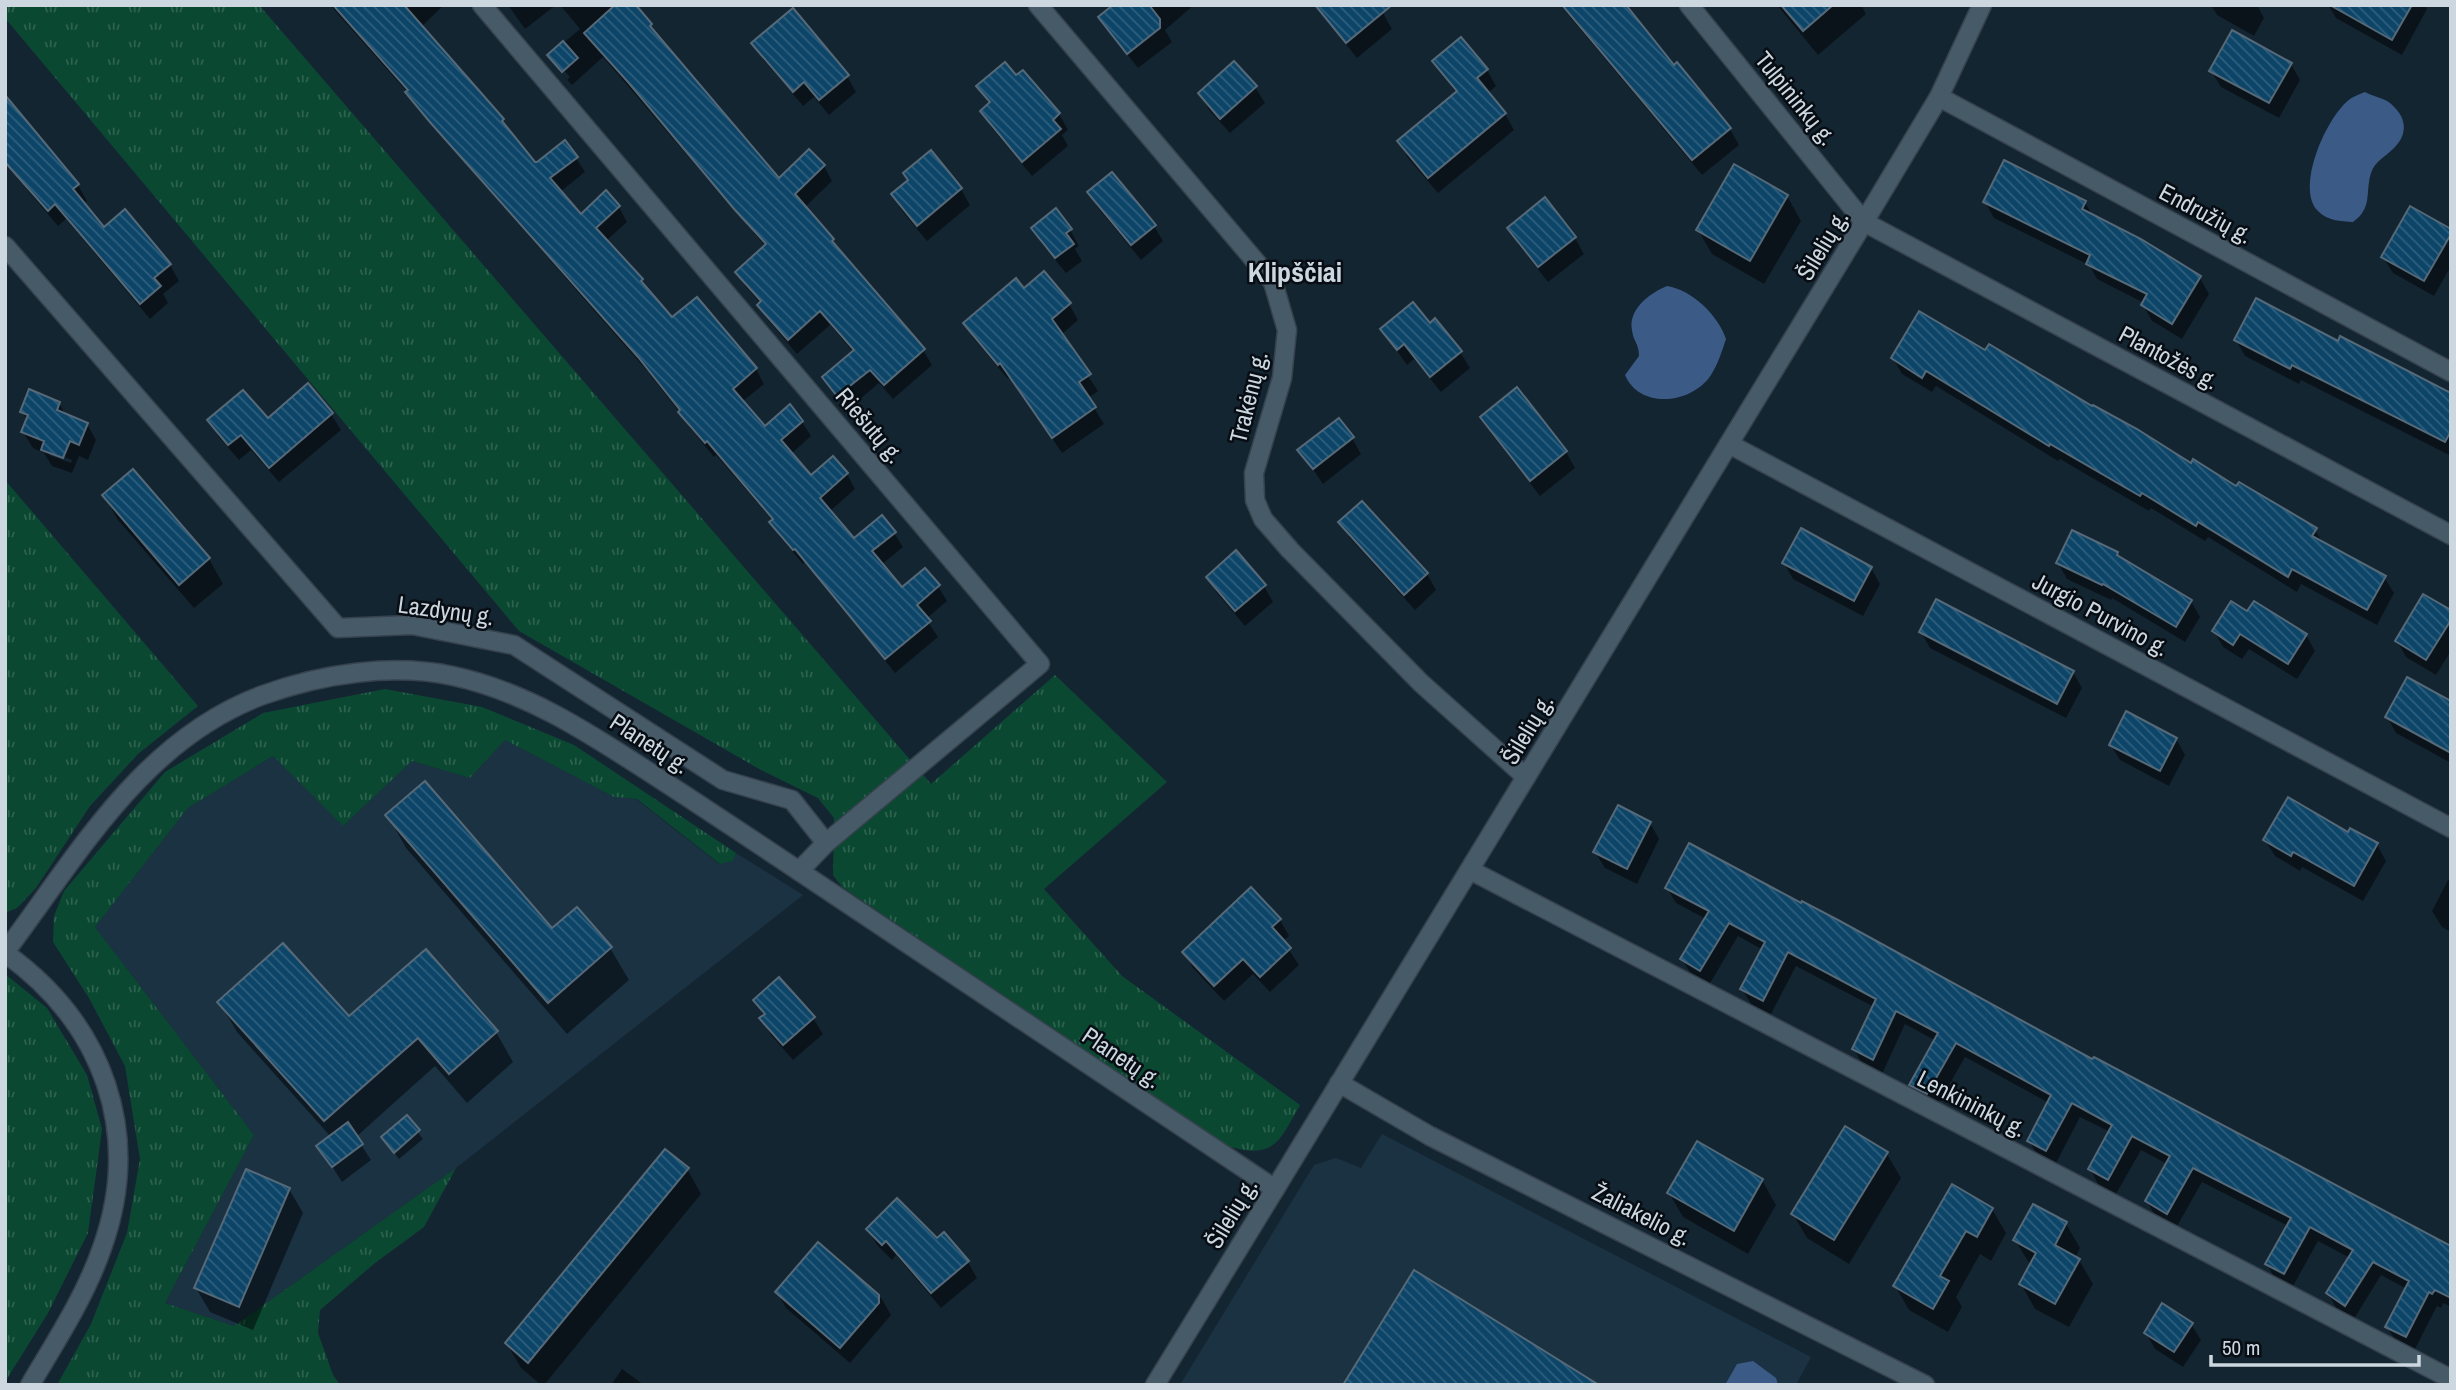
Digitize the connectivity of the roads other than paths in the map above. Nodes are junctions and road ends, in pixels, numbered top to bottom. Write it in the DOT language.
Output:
graph roads {
  1 [pos="482,5"];
  2 [pos="1038,5"];
  3 [pos="1689,5"];
  4 [pos="1982,5"];
  5 [pos="1939,97"];
  6 [pos="1864,222"];
  7 [pos="5,246"];
  8 [pos="2451,372"];
  9 [pos="1729,444"];
  10 [pos="2451,535"];
  11 [pos="1526,777"];
  12 [pos="2451,828"];
  13 [pos="826,843"];
  14 [pos="1470,870"];
  15 [pos="799,871"];
  16 [pos="5,952"];
  17 [pos="1339,1083"];
  18 [pos="1275,1189"];
  19 [pos="2451,1379"];
  20 [pos="30,1385"];
  21 [pos="1155,1385"];
  22 [pos="1925,1385"];
  1 -- 13 [label="street, Riešutų g."];
  2 -- 11 [label="street, Trakėnų g."];
  3 -- 6 [label="street, Tulpininkų g."];
  4 -- 5 [label="street, Šilelių g."];
  5 -- 6 [label="street, Šilelių g."];
  5 -- 8 [label="street, Endružių g."];
  6 -- 9 [label="street, Šilelių g."];
  6 -- 10 [label="street, Plantožės g."];
  7 -- 13 [label="street, Lazdynų g."];
  9 -- 11 [label="street, Šilelių g."];
  9 -- 12 [label="street, Jurgio Purvino g."];
  11 -- 14 [label="street, Šilelių g."];
  13 -- 15 [label="street"];
  14 -- 17 [label="street, Šilelių g."];
  14 -- 19 [label="street, Lenkininkų g."];
  15 -- 16 [label="street, Planetų g."];
  15 -- 18 [label="street, Planetų g."];
  16 -- 20 [label="street"];
  17 -- 18 [label="street, Šilelių g."];
  17 -- 22 [label="street, Žaliakelio g."];
  18 -- 21 [label="street, Šilelių g."];
}
